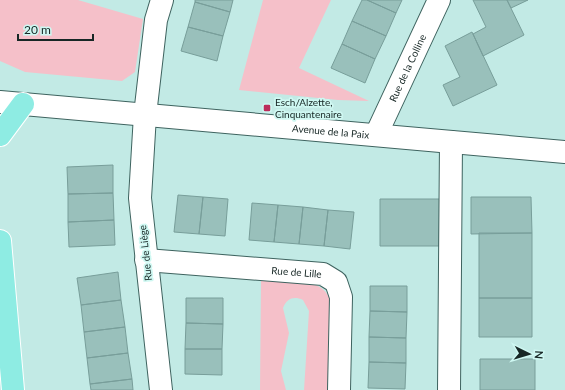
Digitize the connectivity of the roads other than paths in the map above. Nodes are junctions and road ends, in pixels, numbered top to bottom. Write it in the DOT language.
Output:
graph roads {
  1 [pos="162,0"];
  2 [pos="439,0"];
  3 [pos="0,102"];
  4 [pos="23,104"];
  5 [pos="145,115"];
  6 [pos="0,135"];
  7 [pos="376,135"];
  8 [pos="451,142"];
  9 [pos="565,152"];
  10 [pos="0,241"];
  11 [pos="146,260"];
  12 [pos="13,390"];
  13 [pos="161,390"];
  14 [pos="339,390"];
  15 [pos="448,390"];
  1 -- 5 [label="street, Rue de Liège"];
  2 -- 7 [label="street, Rue de la Colline"];
  3 -- 4 [label="street, Avenue de la Paix"];
  4 -- 5 [label="street, Avenue de la Paix"];
  4 -- 6 [label="main road"];
  5 -- 7 [label="street, Avenue de la Paix"];
  5 -- 11 [label="street, Rue de Liège"];
  7 -- 8 [label="street, Avenue de la Paix"];
  8 -- 9 [label="street, Avenue de la Paix"];
  8 -- 15 [label="street"];
  10 -- 12 [label="main road"];
  11 -- 13 [label="street, Rue de Liège"];
  11 -- 14 [label="street, Rue de Lille"];
}
